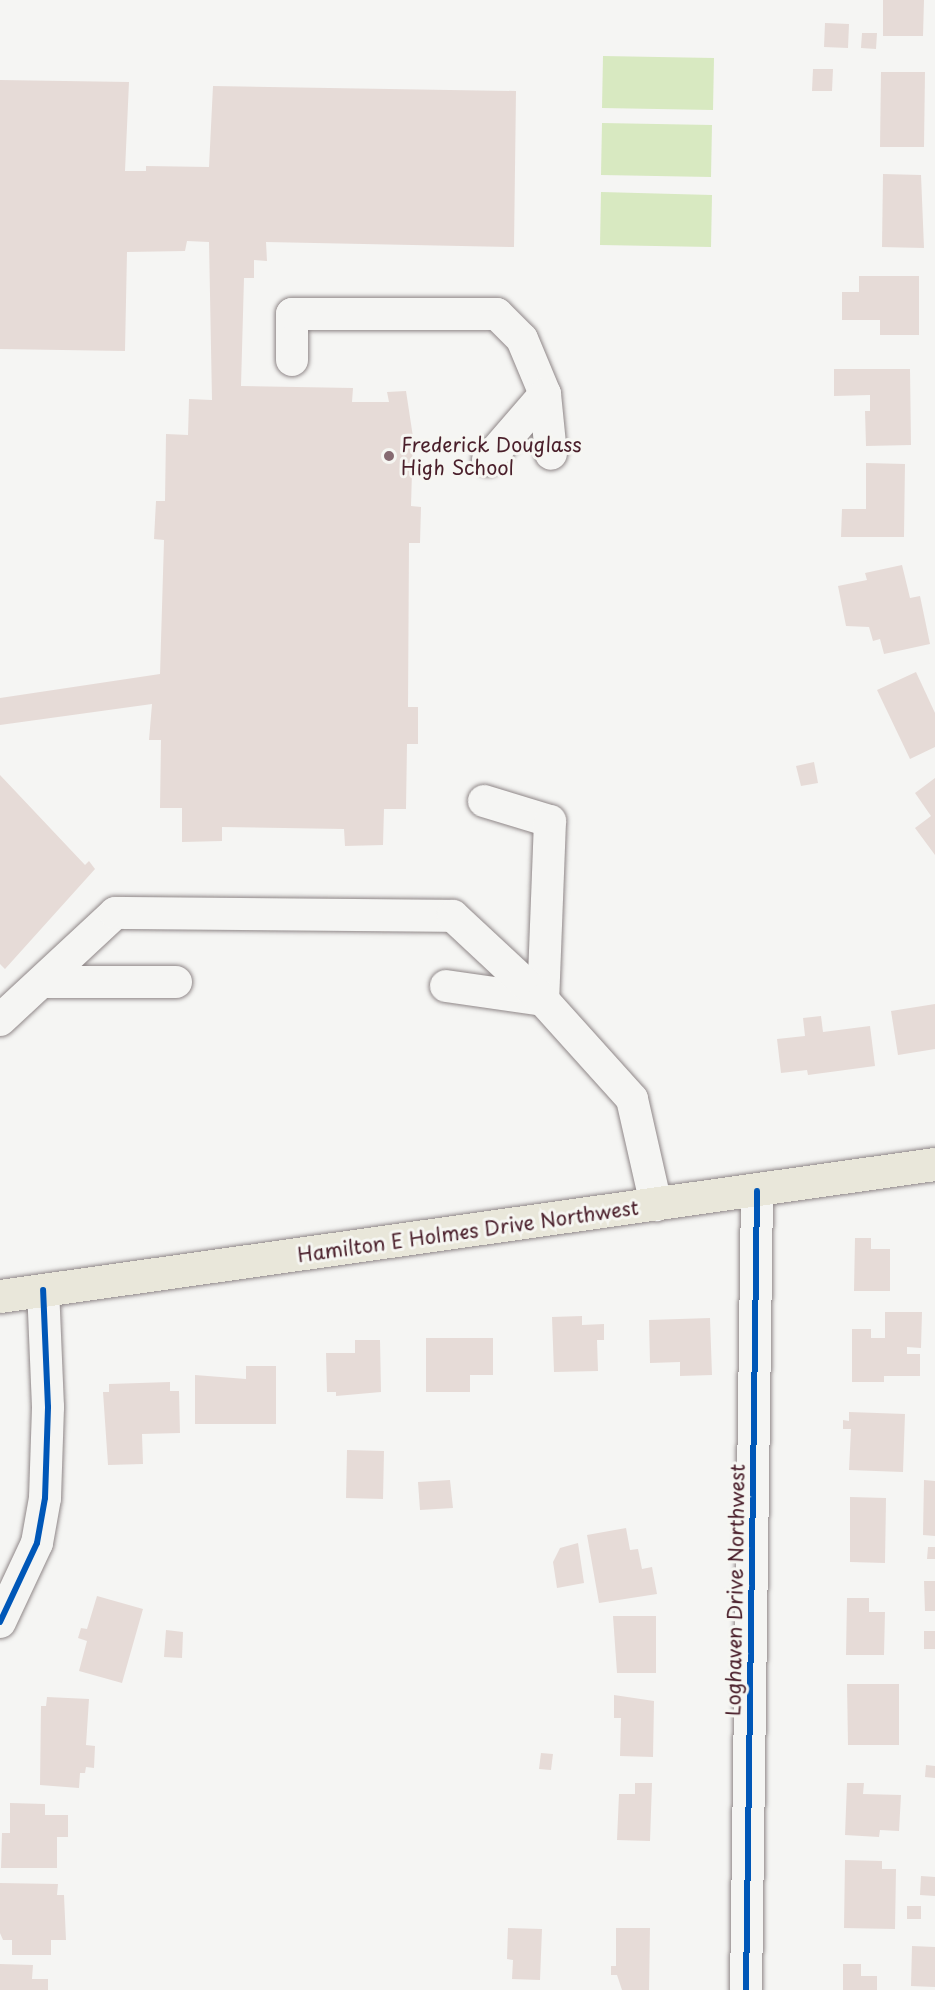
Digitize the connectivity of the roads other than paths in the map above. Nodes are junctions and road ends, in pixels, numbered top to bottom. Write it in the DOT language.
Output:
graph roads {
  1 [pos="291,360"];
  2 [pos="545,394"];
  3 [pos="551,454"];
  4 [pos="488,460"];
  5 [pos="484,801"];
  6 [pos="42,982"];
  7 [pos="176,982"];
  8 [pos="446,986"];
  9 [pos="543,1000"];
  10 [pos="0,1020"];
  11 [pos="935,1164"];
  12 [pos="757,1191"];
  13 [pos="656,1205"];
  14 [pos="43,1290"];
  15 [pos="0,1296"];
  16 [pos="0,1622"];
  17 [pos="746,1990"];
  1 -- 2 [label="street"];
  2 -- 3 [label="street"];
  2 -- 4 [label="street"];
  5 -- 9 [label="street"];
  6 -- 7 [label="street"];
  6 -- 9 [label="street"];
  6 -- 10 [label="street"];
  8 -- 9 [label="street"];
  9 -- 13 [label="street"];
  11 -- 12 [label="main road, Hamilton E Holmes Drive Northwest"];
  12 -- 13 [label="main road, Hamilton E Holmes Drive Northwest"];
  12 -- 17 [label="street, Loghaven Drive Northwest"];
  13 -- 14 [label="main road, Hamilton E Holmes Drive Northwest"];
  14 -- 15 [label="main road, Hamilton E Holmes Drive Northwest"];
  14 -- 16 [label="street"];
}
